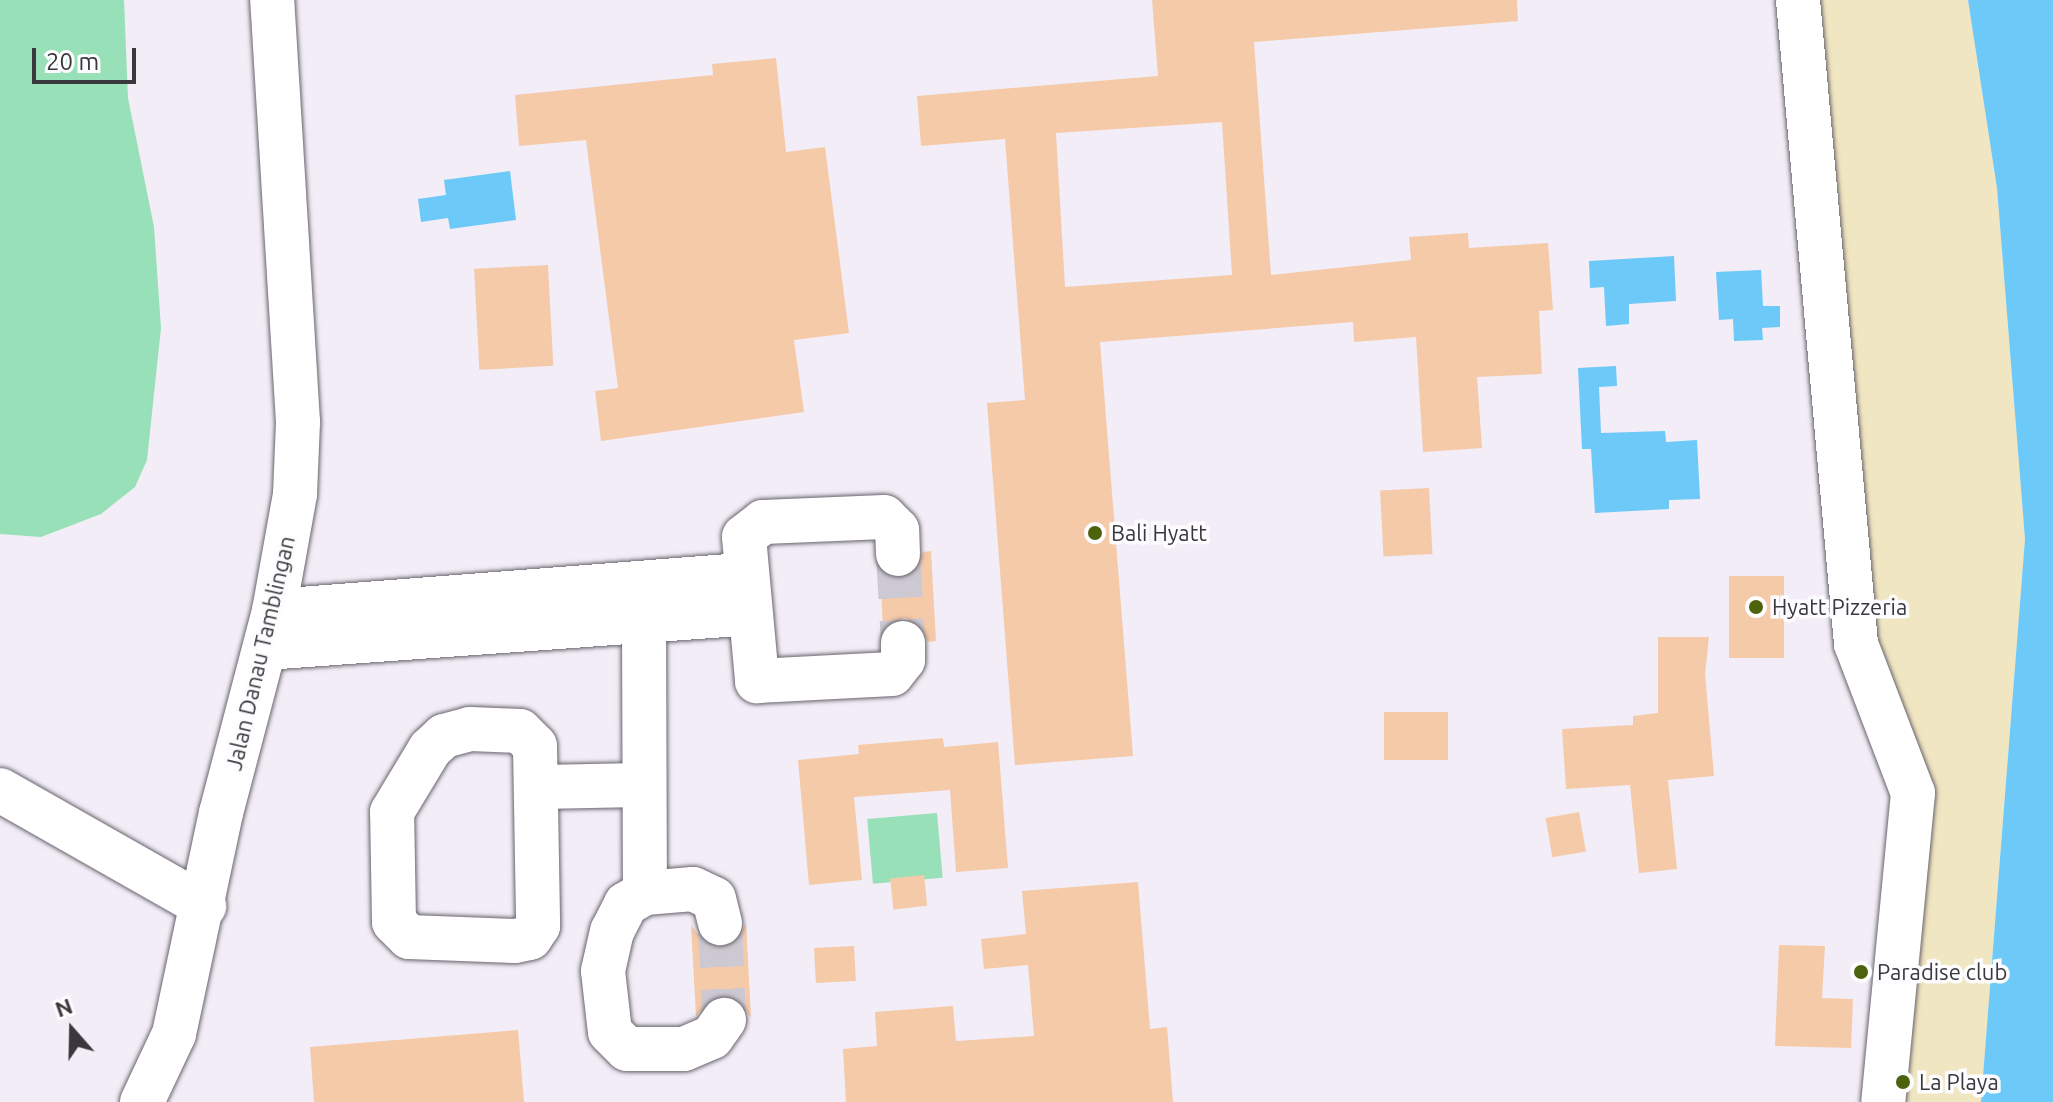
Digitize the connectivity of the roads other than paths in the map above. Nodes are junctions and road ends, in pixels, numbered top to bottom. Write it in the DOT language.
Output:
graph roads {
  1 [pos="272,0"];
  2 [pos="1798,0"];
  3 [pos="898,554"];
  4 [pos="748,594"];
  5 [pos="644,620"];
  6 [pos="270,629"];
  7 [pos="903,643"];
  8 [pos="643,785"];
  9 [pos="538,787"];
  10 [pos="0,790"];
  11 [pos="645,893"];
  12 [pos="204,906"];
  13 [pos="720,923"];
  14 [pos="724,1020"];
  15 [pos="142,1102"];
  16 [pos="1883,1102"];
  1 -- 6 [label="street, Jalan Danau Tamblingan"];
  2 -- 16 [label="street"];
  3 -- 4 [label="street"];
  4 -- 5 [label="street"];
  4 -- 6 [label="street"];
  4 -- 7 [label="street"];
  5 -- 6 [label="street"];
  5 -- 8 [label="street"];
  6 -- 12 [label="street, Jalan Danau Tamblingan"];
  8 -- 9 [label="street"];
  8 -- 11 [label="street"];
  9 -- 9 [label="street"];
  10 -- 12 [label="street"];
  11 -- 13 [label="street"];
  11 -- 14 [label="street"];
  12 -- 15 [label="street, Jalan Danau Tamblingan"];
}
